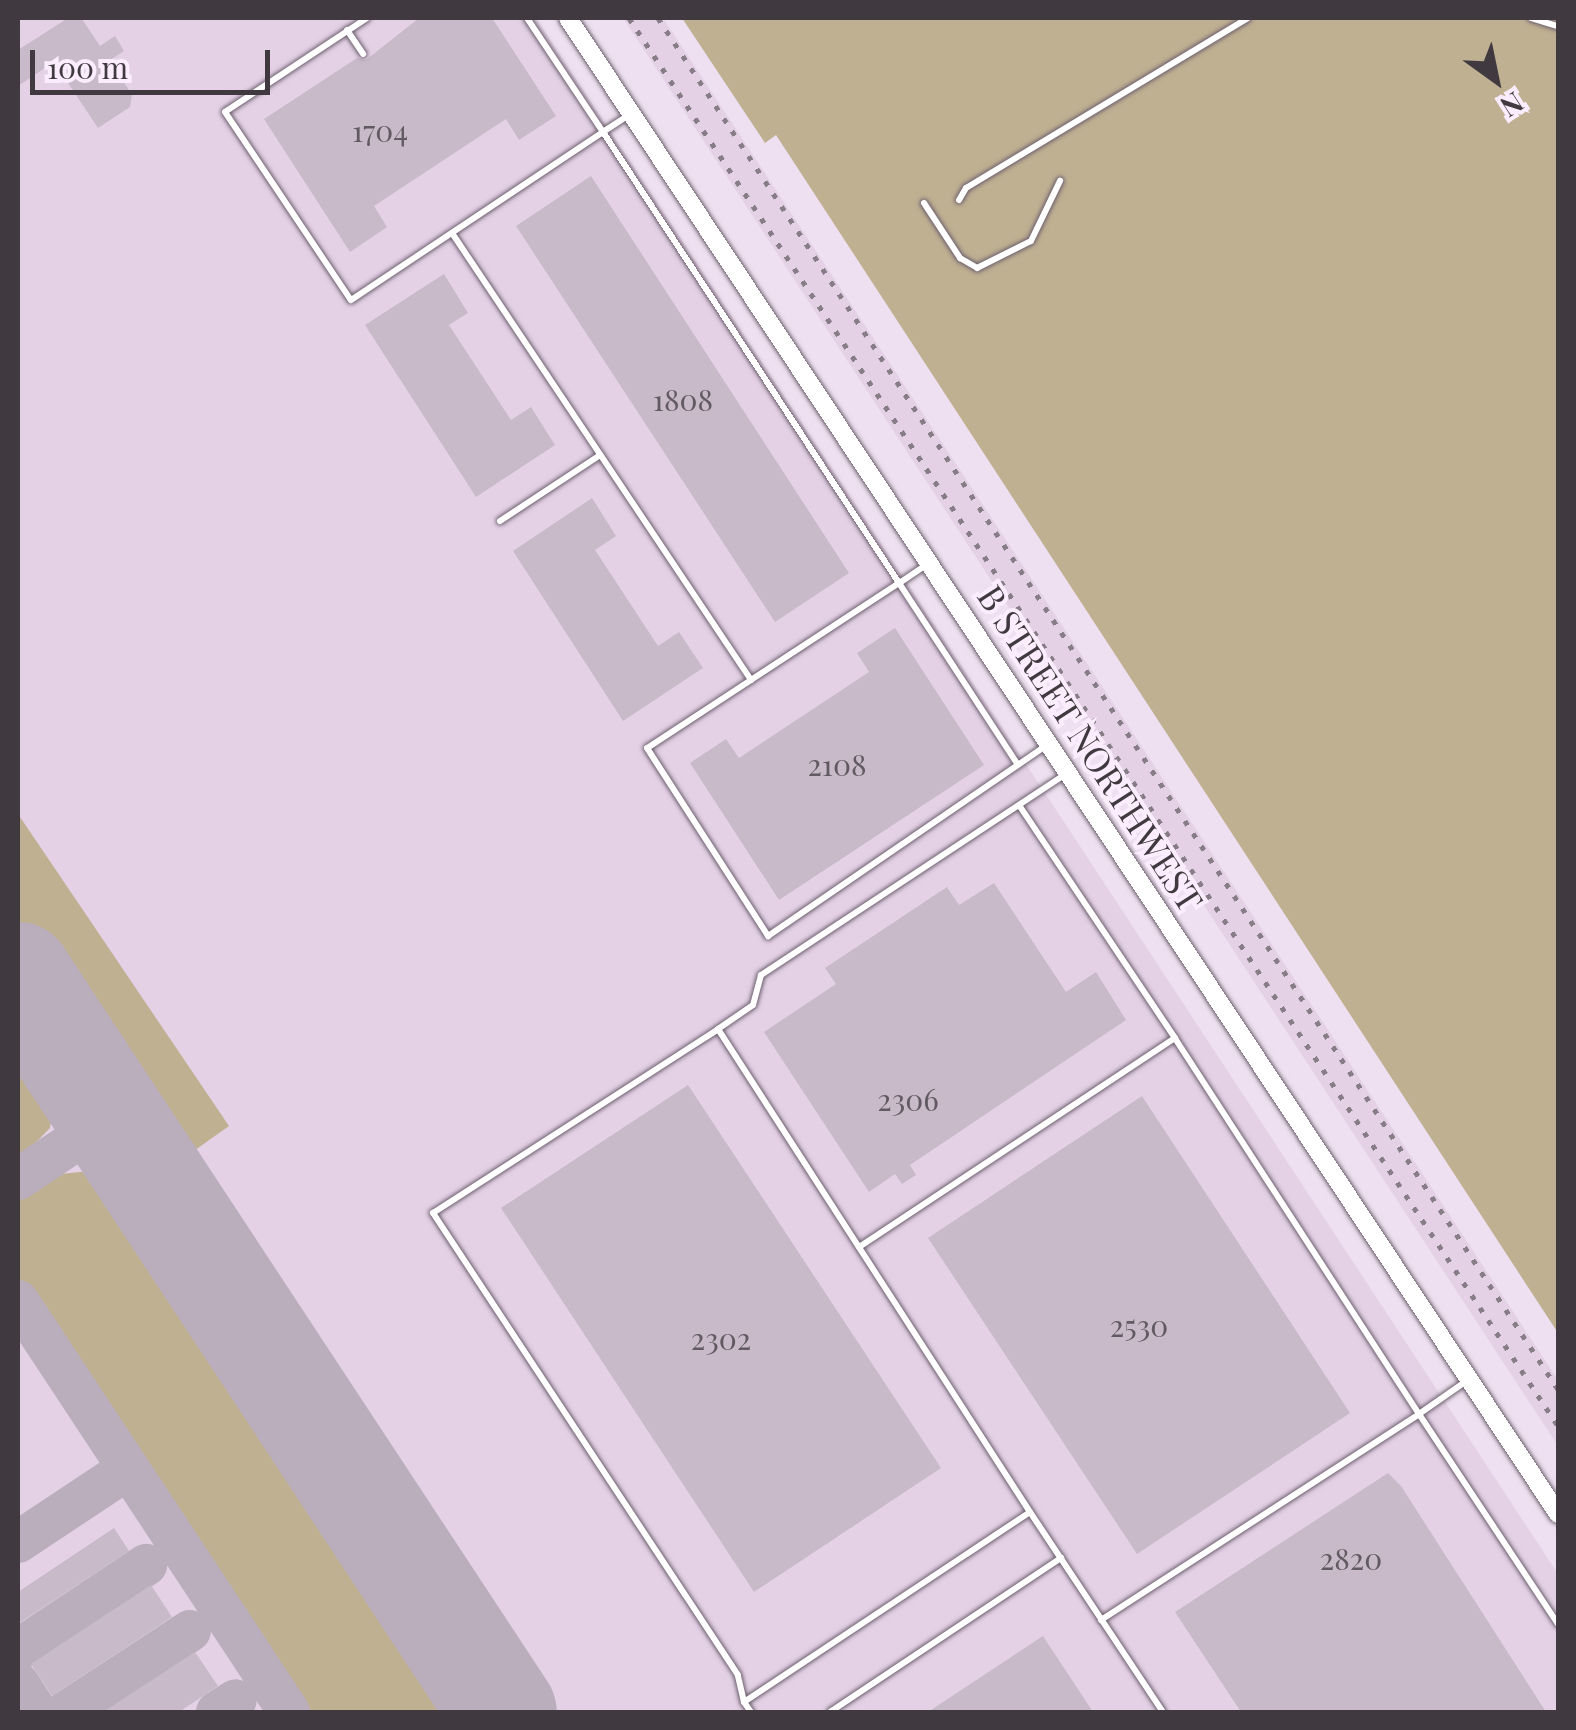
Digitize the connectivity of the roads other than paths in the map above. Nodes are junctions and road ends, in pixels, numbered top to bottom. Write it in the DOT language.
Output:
graph roads {
  1 [pos="367,18"];
  2 [pos="527,18"];
  3 [pos="568,18"];
  4 [pos="1248,18"];
  5 [pos="1531,18"];
  6 [pos="1558,26"];
  7 [pos="347,30"];
  8 [pos="363,54"];
  9 [pos="632,113"];
  10 [pos="603,132"];
  11 [pos="1060,180"];
  12 [pos="959,200"];
  13 [pos="924,203"];
  14 [pos="452,234"];
  15 [pos="600,455"];
  16 [pos="500,522"];
  17 [pos="930,563"];
  18 [pos="899,584"];
  19 [pos="750,680"];
  20 [pos="1049,744"];
  21 [pos="1018,765"];
  22 [pos="1068,773"];
  23 [pos="1019,805"];
  24 [pos="718,1030"];
  25 [pos="1175,1038"];
  26 [pos="859,1247"];
  27 [pos="1469,1379"];
  28 [pos="1419,1414"];
  29 [pos="1030,1512"];
  30 [pos="1558,1514"];
  31 [pos="1060,1558"];
  32 [pos="1102,1620"];
  33 [pos="1558,1624"];
  34 [pos="744,1702"];
  35 [pos="751,1712"];
  36 [pos="830,1712"];
  37 [pos="1162,1712"];
  1 -- 7 [label="lane"];
  2 -- 10 [label="lane"];
  3 -- 9 [label="street, B STREET NORTHWEST"];
  4 -- 12 [label="lane"];
  5 -- 6 [label="lane"];
  7 -- 8 [label="lane"];
  7 -- 14 [label="lane"];
  9 -- 10 [label="lane"];
  9 -- 17 [label="street, B STREET NORTHWEST"];
  10 -- 14 [label="lane"];
  10 -- 18 [label="lane"];
  11 -- 13 [label="lane"];
  14 -- 15 [label="lane"];
  15 -- 16 [label="lane"];
  15 -- 19 [label="lane"];
  17 -- 18 [label="lane"];
  17 -- 20 [label="street, B STREET NORTHWEST"];
  18 -- 19 [label="lane"];
  18 -- 21 [label="lane"];
  19 -- 21 [label="lane"];
  20 -- 21 [label="lane"];
  20 -- 22 [label="street, B STREET NORTHWEST"];
  22 -- 23 [label="lane"];
  22 -- 27 [label="street, B STREET NORTHWEST"];
  23 -- 24 [label="lane"];
  23 -- 25 [label="lane"];
  24 -- 26 [label="lane"];
  24 -- 34 [label="lane"];
  25 -- 26 [label="lane"];
  25 -- 28 [label="lane"];
  26 -- 29 [label="lane"];
  27 -- 28 [label="lane"];
  27 -- 30 [label="street, B STREET NORTHWEST"];
  28 -- 32 [label="lane"];
  28 -- 33 [label="lane"];
  29 -- 31 [label="lane"];
  29 -- 34 [label="lane"];
  31 -- 32 [label="lane"];
  31 -- 36 [label="lane"];
  32 -- 37 [label="lane"];
  34 -- 35 [label="lane"];
}
